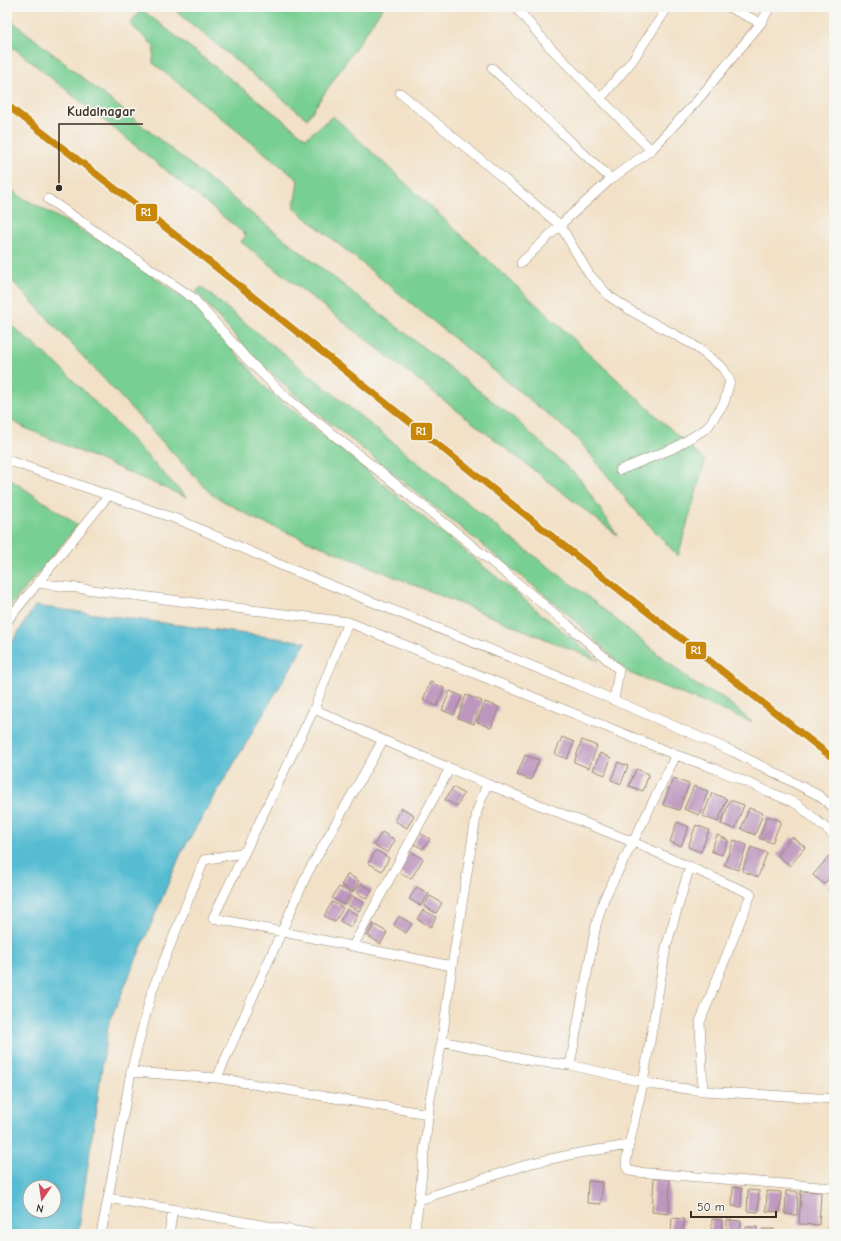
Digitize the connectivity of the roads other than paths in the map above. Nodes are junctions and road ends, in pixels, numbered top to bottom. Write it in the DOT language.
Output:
graph roads {
  1 [pos="513,7"];
  2 [pos="668,7"];
  3 [pos="728,7"];
  4 [pos="770,7"];
  5 [pos="761,24"];
  6 [pos="492,68"];
  7 [pos="400,93"];
  8 [pos="600,99"];
  9 [pos="651,150"];
  10 [pos="611,179"];
  11 [pos="48,199"];
  12 [pos="560,225"];
  13 [pos="521,263"];
  14 [pos="7,460"];
  15 [pos="620,470"];
  16 [pos="108,496"];
  17 [pos="37,583"];
  18 [pos="7,621"];
  19 [pos="348,622"];
  20 [pos="614,700"];
  21 [pos="314,709"];
  22 [pos="384,740"];
  23 [pos="676,755"];
  24 [pos="450,768"];
  25 [pos="486,784"];
  26 [pos="834,808"];
  27 [pos="834,835"];
  28 [pos="633,842"];
  29 [pos="245,852"];
  30 [pos="690,866"];
  31 [pos="283,932"];
  32 [pos="353,946"];
  33 [pos="452,966"];
  34 [pos="442,1041"];
  35 [pos="570,1065"];
  36 [pos="131,1072"];
  37 [pos="217,1078"];
  38 [pos="643,1083"];
  39 [pos="703,1091"];
  40 [pos="834,1099"];
  41 [pos="428,1114"];
  42 [pos="629,1145"];
  43 [pos="834,1188"];
  44 [pos="108,1198"];
  45 [pos="419,1200"];
  46 [pos="834,1206"];
  47 [pos="173,1209"];
  48 [pos="288,1232"];
  49 [pos="101,1234"];
  50 [pos="169,1234"];
  51 [pos="313,1234"];
  52 [pos="414,1234"];
  53 [pos="831,1234"];
  1 -- 8 [label="street"];
  2 -- 8 [label="street"];
  3 -- 5 [label="street"];
  4 -- 5 [label="street"];
  5 -- 9 [label="street"];
  6 -- 10 [label="street"];
  7 -- 12 [label="street"];
  8 -- 9 [label="street"];
  9 -- 10 [label="street"];
  10 -- 12 [label="street"];
  11 -- 20 [label="street"];
  12 -- 13 [label="street"];
  12 -- 15 [label="street"];
  14 -- 16 [label="street"];
  16 -- 17 [label="street"];
  16 -- 20 [label="street"];
  17 -- 18 [label="street"];
  17 -- 19 [label="street"];
  19 -- 21 [label="street"];
  19 -- 23 [label="street"];
  20 -- 26 [label="street"];
  21 -- 22 [label="street"];
  21 -- 29 [label="street"];
  22 -- 24 [label="street"];
  22 -- 31 [label="street"];
  23 -- 27 [label="street"];
  23 -- 28 [label="street"];
  24 -- 25 [label="street"];
  24 -- 32 [label="street"];
  25 -- 28 [label="street"];
  25 -- 33 [label="street"];
  28 -- 30 [label="street"];
  28 -- 35 [label="street"];
  29 -- 31 [label="street"];
  29 -- 36 [label="street"];
  30 -- 38 [label="street"];
  30 -- 39 [label="street"];
  31 -- 32 [label="street"];
  31 -- 37 [label="street"];
  32 -- 33 [label="street"];
  33 -- 34 [label="street"];
  34 -- 35 [label="street"];
  34 -- 41 [label="street"];
  35 -- 38 [label="street"];
  36 -- 37 [label="street"];
  36 -- 44 [label="street"];
  37 -- 41 [label="street"];
  38 -- 39 [label="street"];
  38 -- 42 [label="street"];
  39 -- 40 [label="street"];
  41 -- 45 [label="street"];
  42 -- 43 [label="street"];
  42 -- 45 [label="street"];
  44 -- 47 [label="street"];
  44 -- 49 [label="street"];
  45 -- 52 [label="street"];
  46 -- 53 [label="street"];
  47 -- 48 [label="street"];
  47 -- 50 [label="street"];
  48 -- 51 [label="street"];
}
